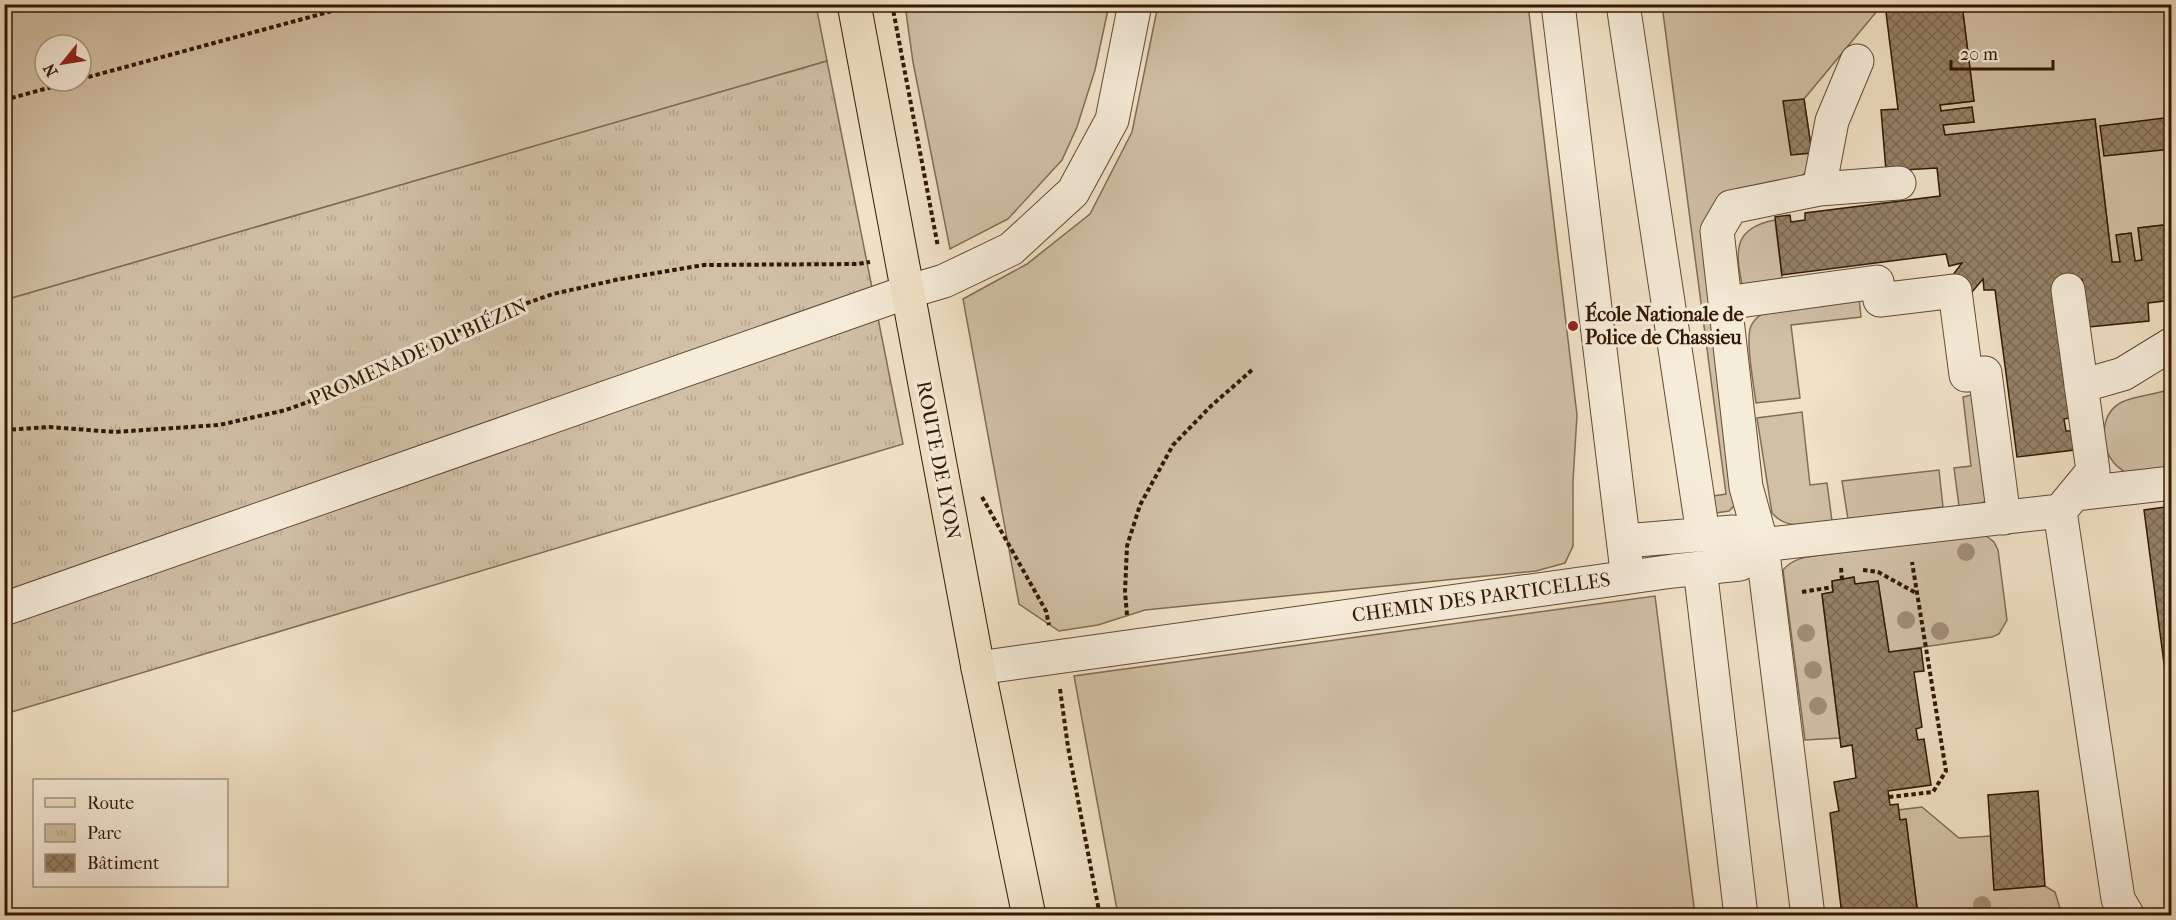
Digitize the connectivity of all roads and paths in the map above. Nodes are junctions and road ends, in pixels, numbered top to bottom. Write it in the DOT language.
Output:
graph roads {
  1 [pos="358,4"];
  2 [pos="854,4"];
  3 [pos="892,4"];
  4 [pos="1135,4"];
  5 [pos="1558,4"];
  6 [pos="1623,4"];
  7 [pos="1857,61"];
  8 [pos="93,76"];
  9 [pos="33,92"];
  10 [pos="4,100"];
  11 [pos="1899,183"];
  12 [pos="1819,189"];
  13 [pos="900,257"];
  14 [pos="2068,290"];
  15 [pos="907,292"];
  16 [pos="1725,303"];
  17 [pos="2172,344"];
  18 [pos="1252,370"];
  19 [pos="2081,386"];
  20 [pos="4,430"];
  21 [pos="2172,483"];
  22 [pos="980,490"];
  23 [pos="2068,502"];
  24 [pos="2004,518"];
  25 [pos="1908,529"];
  26 [pos="1703,534"];
  27 [pos="1624,541"];
  28 [pos="1762,545"];
  29 [pos="1700,568"];
  30 [pos="1854,569"];
  31 [pos="1848,571"];
  32 [pos="1842,573"];
  33 [pos="1628,577"];
  34 [pos="1916,593"];
  35 [pos="4,609"];
  36 [pos="1129,646"];
  37 [pos="1056,656"];
  38 [pos="978,668"];
  39 [pos="1889,797"];
  40 [pos="1029,915"];
  41 [pos="1100,915"];
  42 [pos="1741,915"];
  43 [pos="1808,915"];
  44 [pos="2128,915"];
  1 -- 8 [label="path"];
  2 -- 13 [label="main road, ROUTE DE LYON"];
  3 -- 13 [label="path, PROMENADE DU BIÉZIN"];
  4 -- 15 [label="street"];
  5 -- 27 [label="street, CHEMIN DES PARTICELLES"];
  6 -- 26 [label="street"];
  7 -- 12 [label="street"];
  9 -- 10 [label="path"];
  11 -- 12 [label="street"];
  12 -- 16 [label="street"];
  13 -- 15 [label="main road, ROUTE DE LYON"];
  13 -- 20 [label="path, PROMENADE DU BIÉZIN"];
  14 -- 19 [label="street"];
  15 -- 35 [label="street"];
  15 -- 38 [label="main road, ROUTE DE LYON"];
  16 -- 24 [label="street"];
  16 -- 28 [label="street"];
  17 -- 19 [label="street"];
  18 -- 36 [label="path"];
  19 -- 23 [label="street"];
  21 -- 23 [label="street"];
  22 -- 37 [label="path"];
  23 -- 24 [label="street"];
  23 -- 44 [label="street"];
  24 -- 25 [label="street"];
  25 -- 28 [label="street"];
  25 -- 34 [label="path"];
  26 -- 27 [label="street"];
  26 -- 28 [label="street"];
  27 -- 33 [label="street, CHEMIN DES PARTICELLES"];
  28 -- 29 [label="street"];
  28 -- 43 [label="street"];
  29 -- 33 [label="street"];
  29 -- 42 [label="street"];
  30 -- 34 [label="path"];
  31 -- 32 [label="path"];
  33 -- 36 [label="street, CHEMIN DES PARTICELLES"];
  34 -- 39 [label="path"];
  36 -- 37 [label="street, CHEMIN DES PARTICELLES"];
  37 -- 38 [label="street, CHEMIN DES PARTICELLES"];
  37 -- 41 [label="path"];
  38 -- 40 [label="main road, ROUTE DE LYON"];
}
